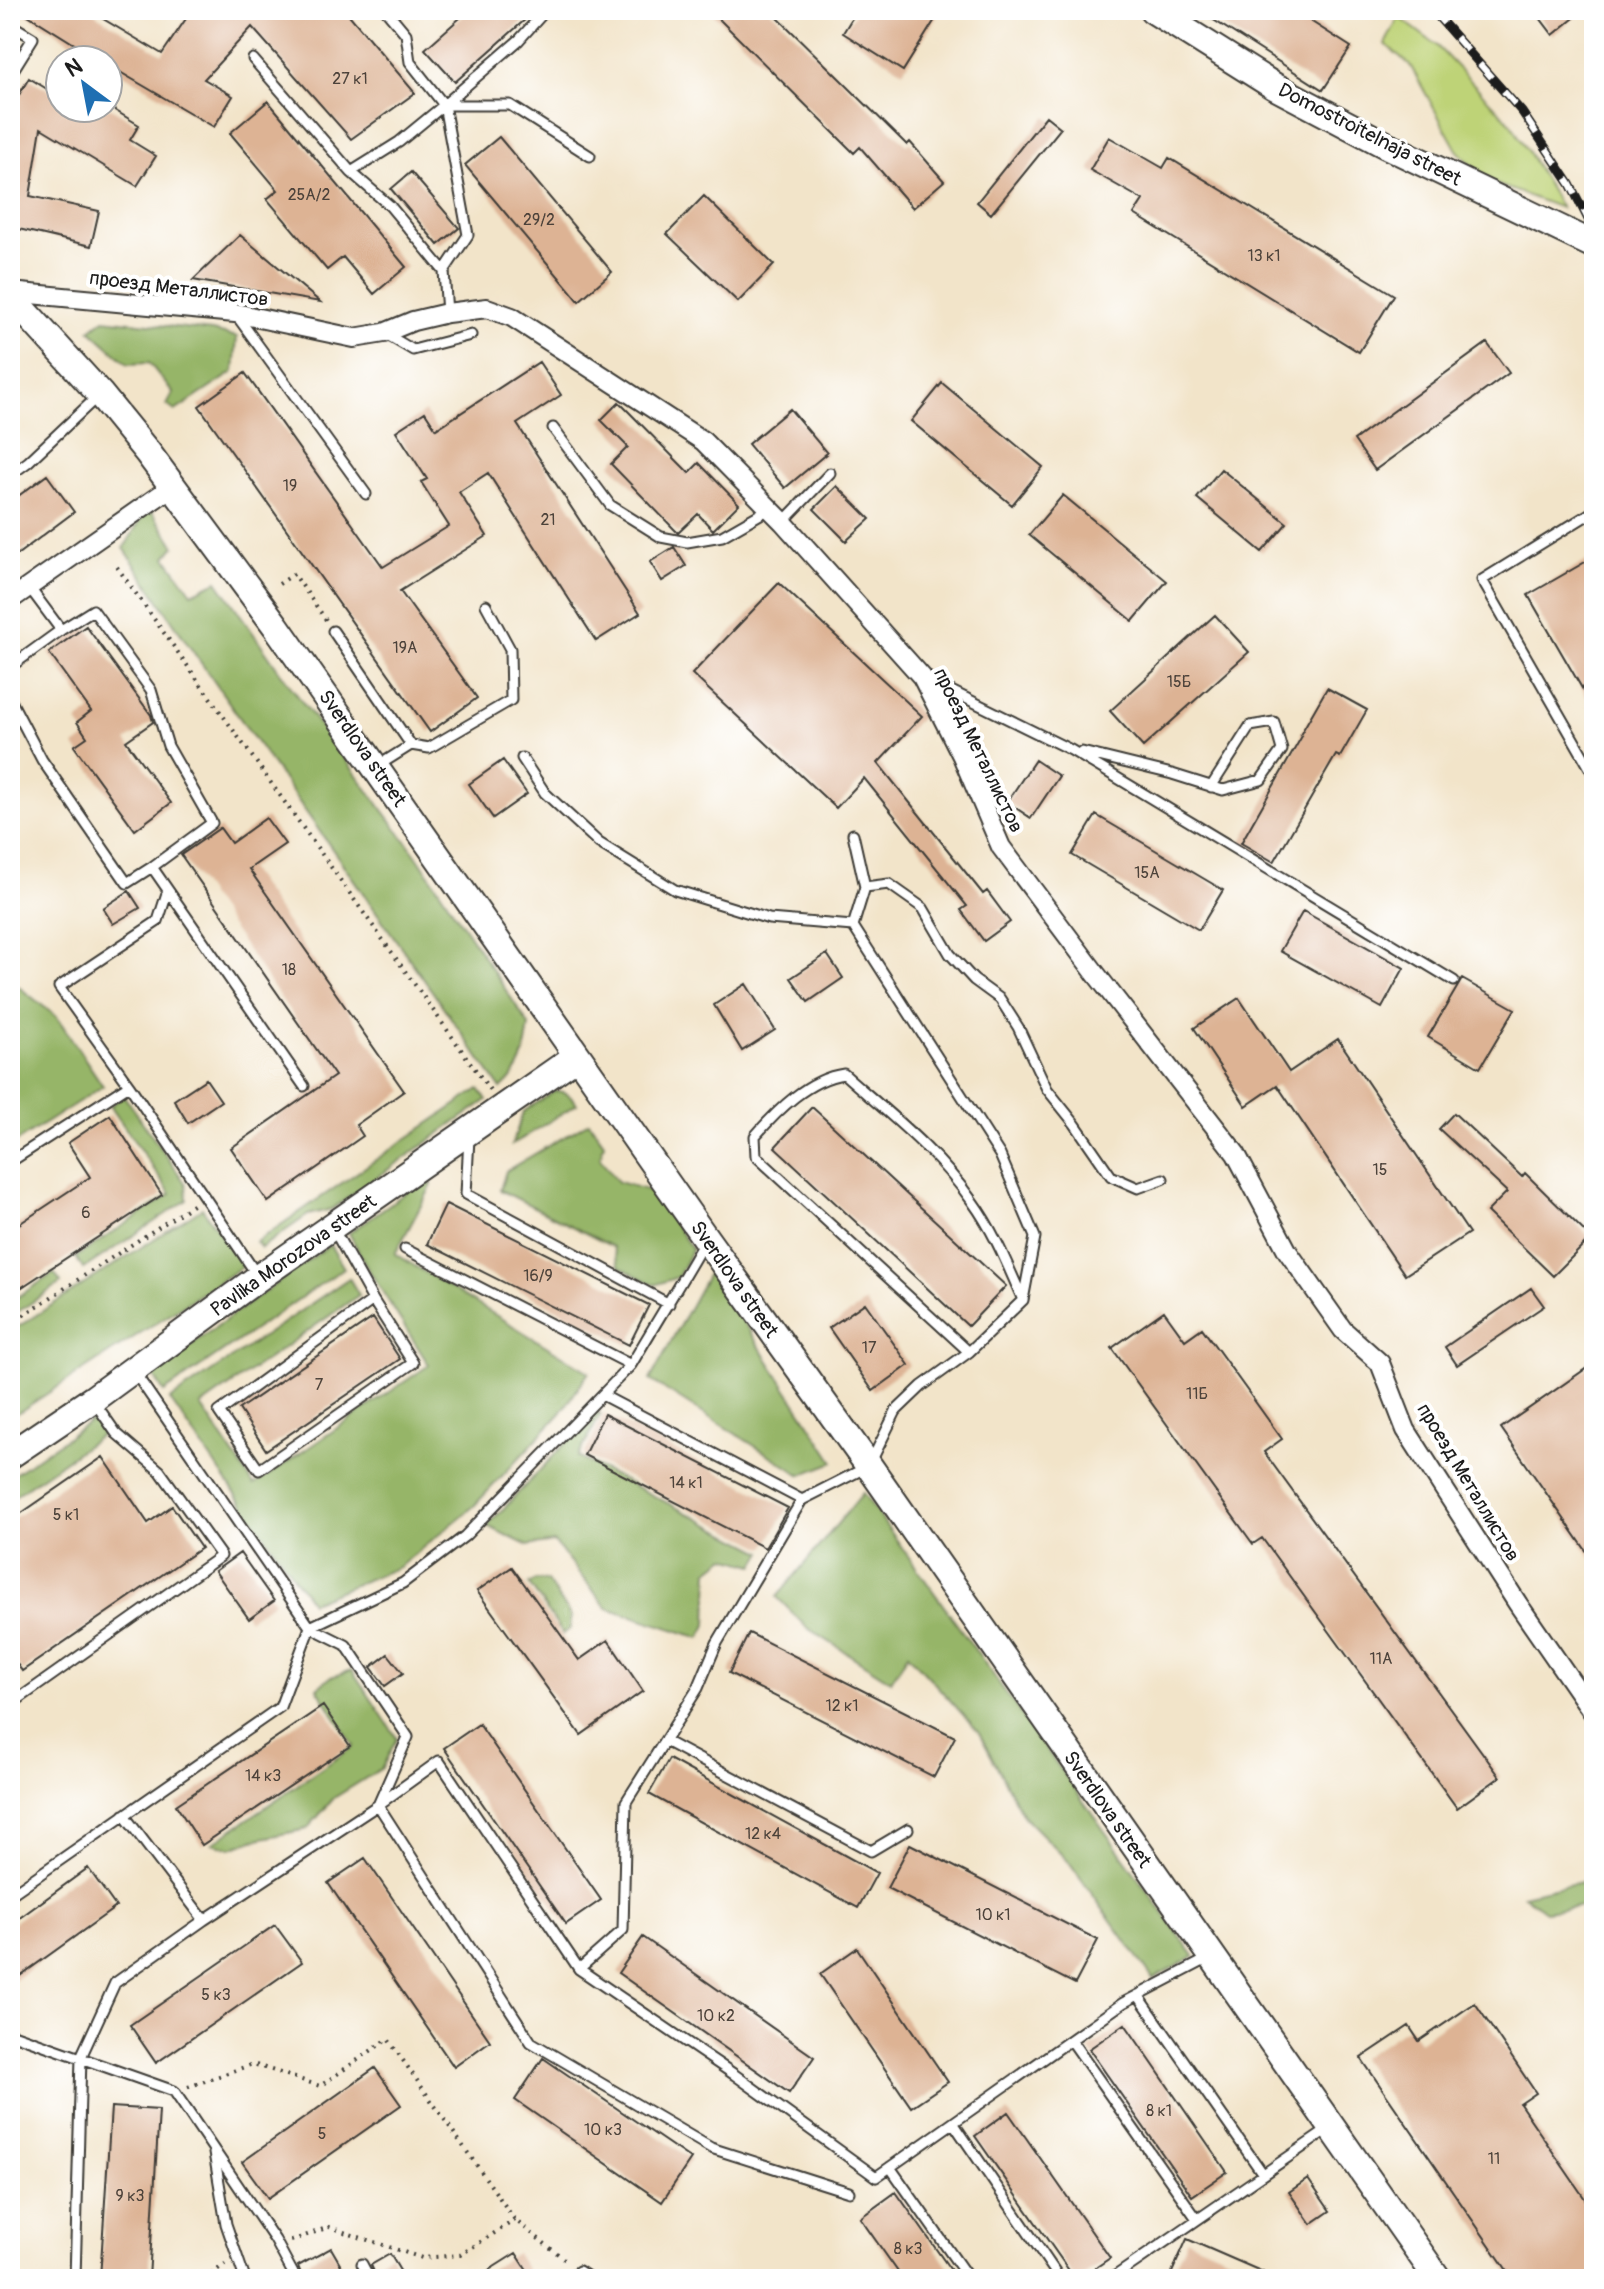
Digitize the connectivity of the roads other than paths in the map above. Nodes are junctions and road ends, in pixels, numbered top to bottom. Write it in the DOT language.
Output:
graph roads {
  1 [pos="386,10"];
  2 [pos="546,10"];
  3 [pos="1153,10"];
  4 [pos="10,24"];
  5 [pos="253,59"];
  6 [pos="10,75"];
  7 [pos="444,105"];
  8 [pos="590,156"];
  9 [pos="351,172"];
  10 [pos="1594,245"];
  11 [pos="444,271"];
  12 [pos="10,293"];
  13 [pos="235,313"];
  14 [pos="447,313"];
  15 [pos="384,333"];
  16 [pos="471,335"];
  17 [pos="100,394"];
  18 [pos="553,428"];
  19 [pos="830,473"];
  20 [pos="10,475"];
  21 [pos="173,486"];
  22 [pos="366,494"];
  23 [pos="769,509"];
  24 [pos="1594,511"];
  25 [pos="783,522"];
  26 [pos="29,587"];
  27 [pos="10,600"];
  28 [pos="486,605"];
  29 [pos="61,630"];
  30 [pos="333,631"];
  31 [pos="10,667"];
  32 [pos="922,677"];
  33 [pos="10,699"];
  34 [pos="411,745"];
  35 [pos="1071,750"];
  36 [pos="522,758"];
  37 [pos="376,767"];
  38 [pos="1594,775"];
  39 [pos="1211,787"];
  40 [pos="853,834"];
  41 [pos="152,867"];
  42 [pos="865,887"];
  43 [pos="168,890"];
  44 [pos="853,926"];
  45 [pos="1454,981"];
  46 [pos="577,1056"];
  47 [pos="129,1085"];
  48 [pos="304,1086"];
  49 [pos="470,1131"];
  50 [pos="10,1162"];
  51 [pos="1163,1179"];
  52 [pos="332,1227"];
  53 [pos="706,1239"];
  54 [pos="405,1249"];
  55 [pos="258,1278"];
  56 [pos="373,1300"];
  57 [pos="1023,1300"];
  58 [pos="669,1304"];
  59 [pos="969,1352"];
  60 [pos="631,1365"];
  61 [pos="133,1370"];
  62 [pos="602,1395"];
  63 [pos="93,1399"];
  64 [pos="11,1453"];
  65 [pos="869,1466"];
  66 [pos="802,1500"];
  67 [pos="310,1627"];
  68 [pos="10,1705"];
  69 [pos="1594,1714"];
  70 [pos="665,1741"];
  71 [pos="378,1805"];
  72 [pos="124,1815"];
  73 [pos="908,1829"];
  74 [pos="10,1895"];
  75 [pos="204,1920"];
  76 [pos="1211,1957"];
  77 [pos="579,1969"];
  78 [pos="1138,1995"];
  79 [pos="10,2033"];
  80 [pos="1071,2040"];
  81 [pos="81,2057"];
  82 [pos="954,2124"];
  83 [pos="1330,2128"];
  84 [pos="214,2149"];
  85 [pos="890,2167"];
  86 [pos="1263,2174"];
  87 [pos="849,2192"];
  88 [pos="1197,2219"];
  89 [pos="362,2264"];
  90 [pos="75,2279"];
  91 [pos="245,2279"];
  92 [pos="296,2279"];
  93 [pos="370,2279"];
  94 [pos="569,2279"];
  95 [pos="591,2279"];
  96 [pos="969,2279"];
  97 [pos="1060,2279"];
  98 [pos="1111,2279"];
  99 [pos="1438,2279"];
  1 -- 7 [label="lane"];
  2 -- 7 [label="lane"];
  3 -- 10 [label="street, Domostroitelnaja street"];
  4 -- 6 [label="lane"];
  5 -- 9 [label="lane"];
  7 -- 8 [label="lane"];
  7 -- 9 [label="lane"];
  7 -- 11 [label="lane"];
  9 -- 11 [label="lane"];
  11 -- 14 [label="lane"];
  12 -- 13 [label="street, проезд Металлистов"];
  12 -- 17 [label="street, Sverdlova street"];
  13 -- 15 [label="street, проезд Металлистов"];
  13 -- 22 [label="lane"];
  14 -- 15 [label="street, проезд Металлистов"];
  14 -- 23 [label="street, проезд Металлистов"];
  15 -- 16 [label="lane"];
  17 -- 20 [label="lane"];
  17 -- 21 [label="street, Sverdlova street"];
  18 -- 23 [label="lane"];
  19 -- 25 [label="lane"];
  21 -- 26 [label="street"];
  21 -- 37 [label="street, Sverdlova street"];
  23 -- 25 [label="street, проезд Металлистов"];
  24 -- 38 [label="lane"];
  25 -- 32 [label="street, проезд Металлистов"];
  26 -- 27 [label="street"];
  26 -- 29 [label="lane"];
  28 -- 34 [label="lane"];
  29 -- 31 [label="lane"];
  29 -- 41 [label="lane"];
  30 -- 34 [label="lane"];
  32 -- 35 [label="lane"];
  32 -- 69 [label="street, проезд Металлистов"];
  33 -- 41 [label="lane"];
  34 -- 37 [label="lane"];
  35 -- 39 [label="lane"];
  35 -- 45 [label="lane"];
  36 -- 44 [label="lane"];
  37 -- 46 [label="street, Sverdlova street"];
  39 -- 39 [label="lane"];
  40 -- 42 [label="lane"];
  41 -- 43 [label="lane"];
  42 -- 44 [label="lane"];
  42 -- 51 [label="lane"];
  43 -- 47 [label="lane"];
  43 -- 48 [label="lane"];
  44 -- 57 [label="lane"];
  46 -- 49 [label="street, Pavlika Morozova street"];
  46 -- 53 [label="street, Sverdlova street"];
  47 -- 50 [label="lane"];
  47 -- 55 [label="lane"];
  49 -- 52 [label="street, Pavlika Morozova street"];
  49 -- 58 [label="lane"];
  52 -- 55 [label="street, Pavlika Morozova street"];
  52 -- 56 [label="lane"];
  53 -- 58 [label="lane"];
  53 -- 65 [label="street, Sverdlova street"];
  54 -- 60 [label="lane"];
  55 -- 61 [label="street, Pavlika Morozova street"];
  56 -- 56 [label="lane"];
  57 -- 59 [label="lane"];
  57 -- 59 [label="lane"];
  58 -- 60 [label="lane"];
  59 -- 65 [label="lane"];
  60 -- 62 [label="lane"];
  61 -- 63 [label="street, Pavlika Morozova street"];
  61 -- 67 [label="lane"];
  62 -- 66 [label="lane"];
  62 -- 67 [label="lane"];
  63 -- 64 [label="street, Pavlika Morozova street"];
  63 -- 68 [label="lane"];
  65 -- 66 [label="lane"];
  65 -- 76 [label="street, Sverdlova street"];
  66 -- 70 [label="lane"];
  67 -- 71 [label="lane"];
  67 -- 72 [label="lane"];
  70 -- 73 [label="lane"];
  70 -- 77 [label="lane"];
  71 -- 75 [label="lane"];
  71 -- 77 [label="lane"];
  71 -- 87 [label="lane"];
  72 -- 74 [label="lane"];
  72 -- 75 [label="lane"];
  75 -- 81 [label="lane"];
  76 -- 78 [label="lane"];
  76 -- 83 [label="street, Sverdlova street"];
  77 -- 85 [label="lane"];
  78 -- 80 [label="lane"];
  78 -- 86 [label="lane"];
  79 -- 81 [label="lane"];
  80 -- 82 [label="lane"];
  80 -- 88 [label="lane"];
  81 -- 84 [label="lane"];
  81 -- 90 [label="lane"];
  82 -- 85 [label="lane"];
  82 -- 97 [label="lane"];
  83 -- 86 [label="lane"];
  83 -- 99 [label="street, Sverdlova street"];
  84 -- 91 [label="lane"];
  84 -- 92 [label="lane"];
  85 -- 96 [label="lane"];
  86 -- 88 [label="lane"];
  88 -- 98 [label="lane"];
  89 -- 93 [label="lane"];
  94 -- 95 [label="lane"];
}
